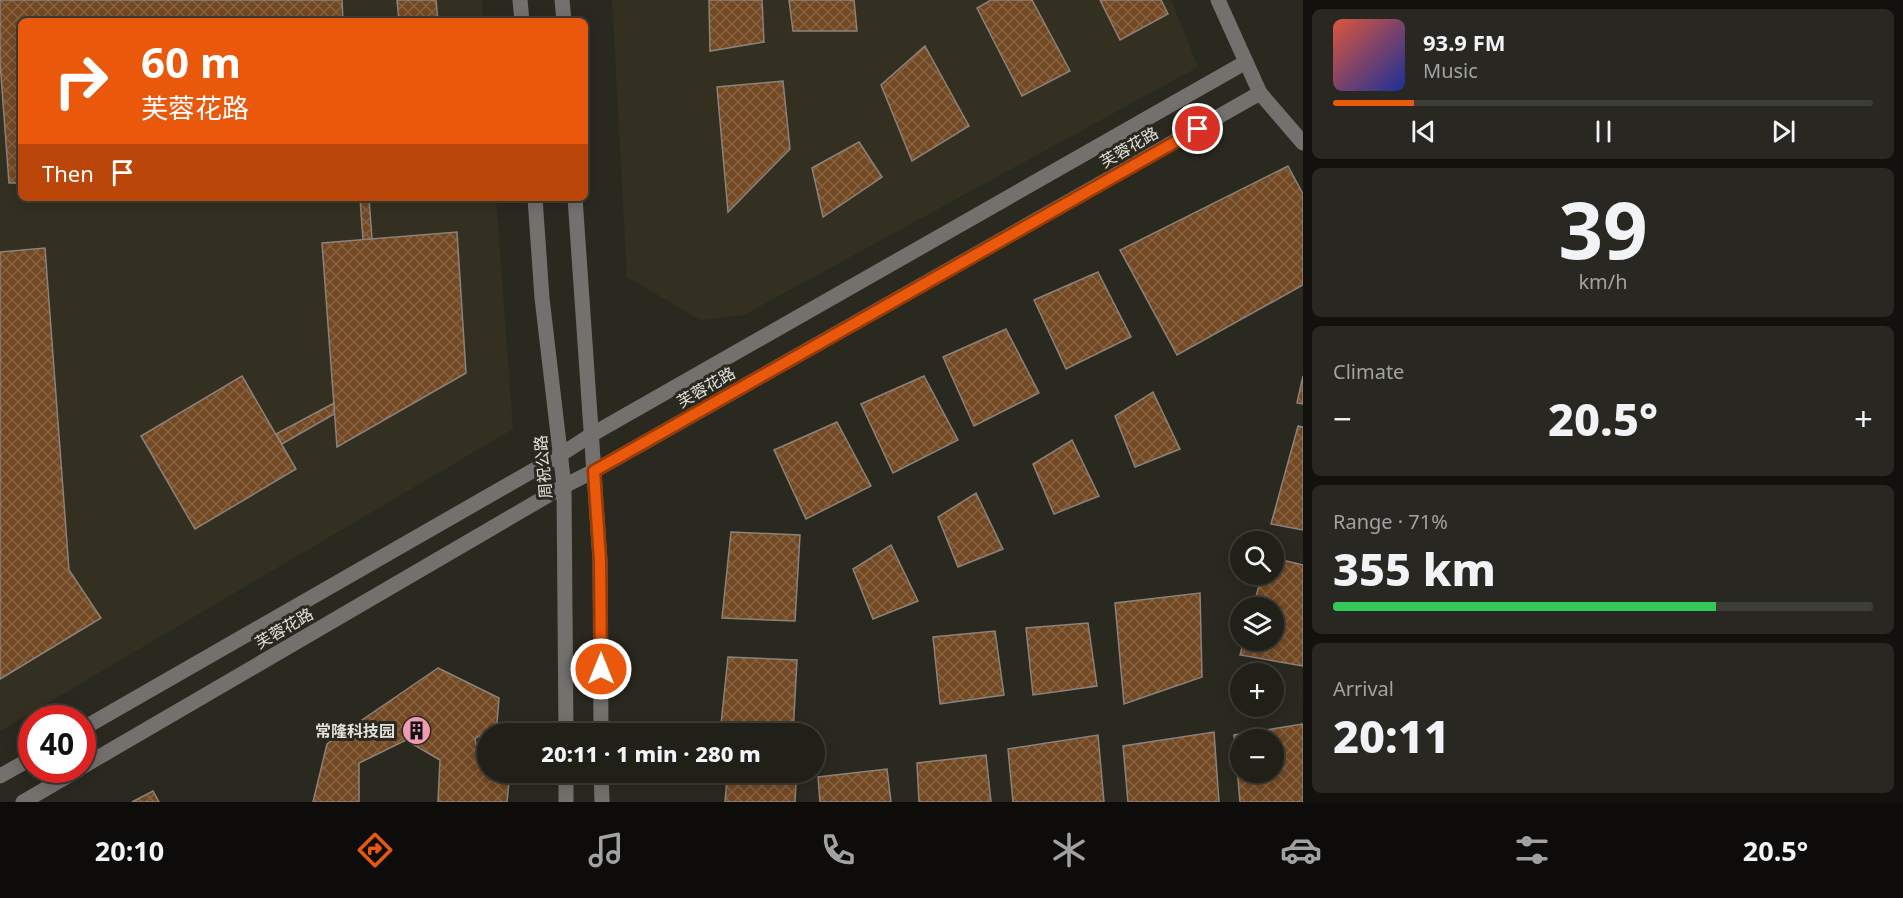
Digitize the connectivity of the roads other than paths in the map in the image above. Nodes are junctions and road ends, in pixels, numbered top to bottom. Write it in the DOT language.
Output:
graph roads {
  1 [pos="520,0"];
  2 [pos="562,0"];
  3 [pos="1218,0"];
  4 [pos="522,18"];
  5 [pos="564,18"];
  6 [pos="1246,62"];
  7 [pos="1260,93"];
  8 [pos="1303,143"];
  9 [pos="535,201"];
  10 [pos="576,201"];
  11 [pos="591,435"];
  12 [pos="560,455"];
  13 [pos="594,471"];
  14 [pos="564,486"];
  15 [pos="96,721"];
  16 [pos="566,723"];
  17 [pos="601,723"];
  18 [pos="96,759"];
  19 [pos="18,766"];
  20 [pos="0,776"];
  21 [pos="56,783"];
  22 [pos="566,783"];
  23 [pos="601,783"];
  24 [pos="23,802"];
  25 [pos="567,802"];
  26 [pos="602,802"];
  1 -- 4 [label="street"];
  2 -- 5 [label="street"];
  3 -- 6 [label="street"];
  6 -- 7 [label="street"];
  6 -- 11 [label="street"];
  7 -- 8 [label="street"];
  7 -- 13 [label="street, 芙蓉花路"];
  9 -- 12 [label="street, 周祝公路"];
  10 -- 11 [label="street"];
  11 -- 12 [label="street"];
  11 -- 13 [label="street"];
  12 -- 14 [label="street, 周祝公路"];
  12 -- 15 [label="street"];
  13 -- 14 [label="street, 芙蓉花路"];
  13 -- 17 [label="street"];
  14 -- 16 [label="street, 周祝公路"];
  14 -- 18 [label="street, 芙蓉花路"];
  19 -- 20 [label="street"];
  21 -- 24 [label="street"];
  22 -- 25 [label="street"];
  23 -- 26 [label="street"];
}
